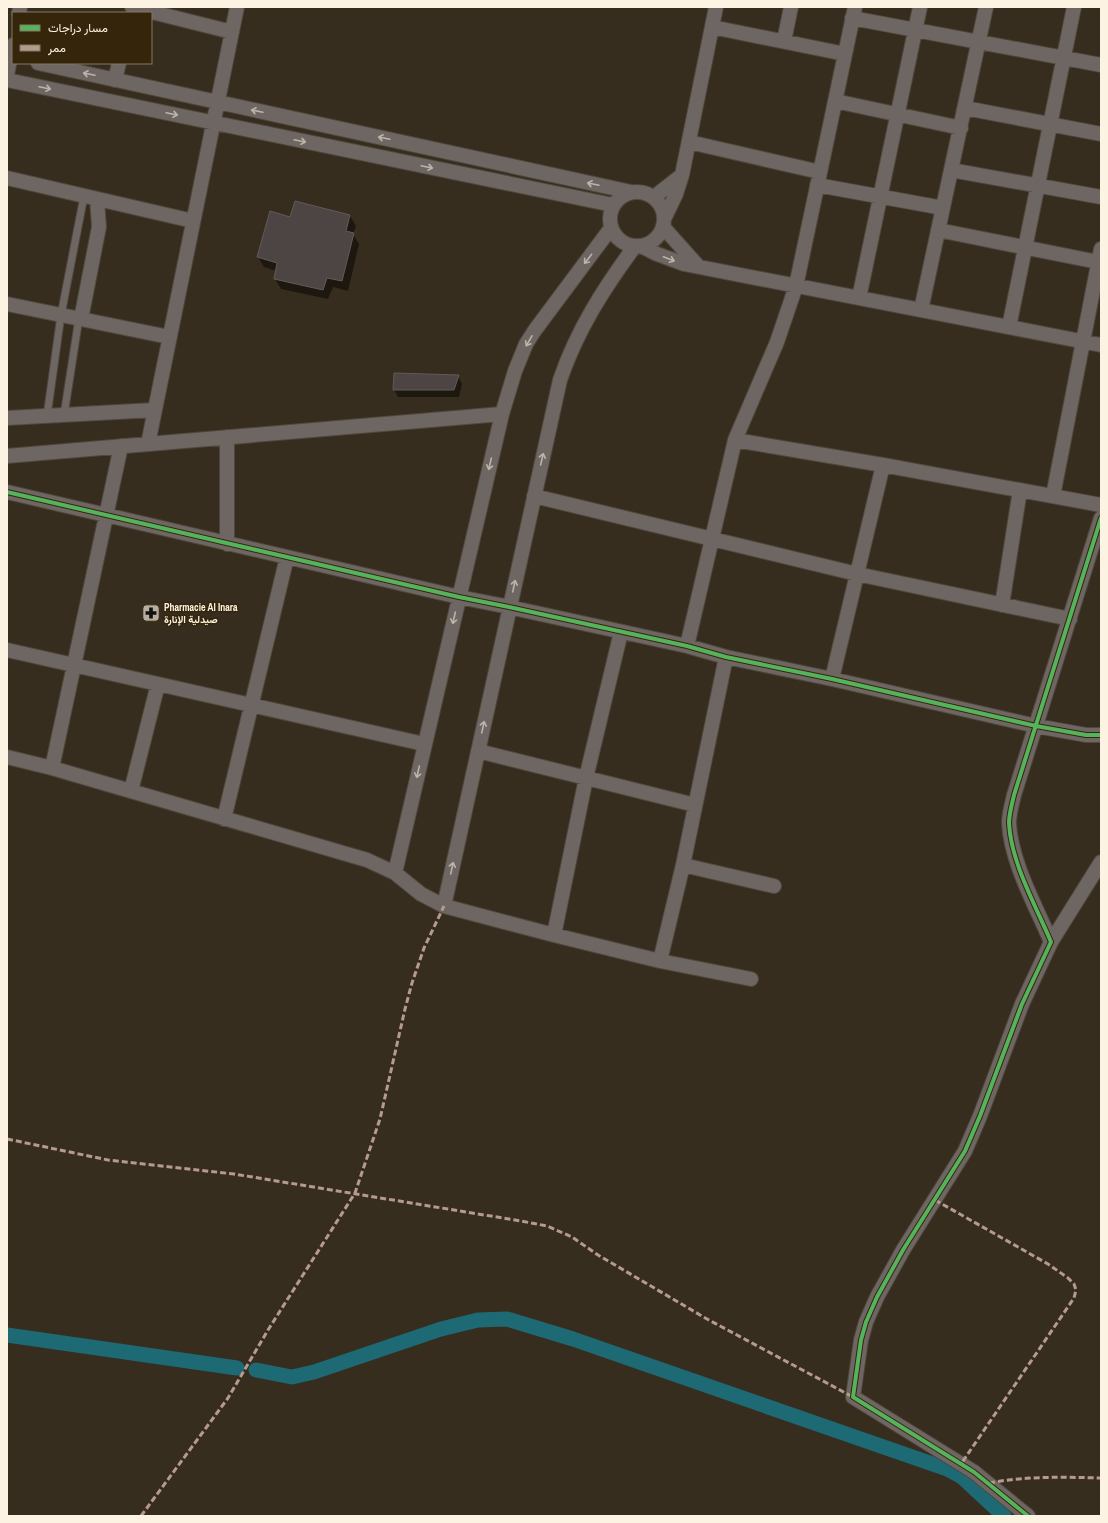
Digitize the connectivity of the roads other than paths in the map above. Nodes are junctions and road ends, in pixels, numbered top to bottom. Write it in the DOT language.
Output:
graph roads {
  1 [pos="132,7"];
  2 [pos="237,7"];
  3 [pos="716,7"];
  4 [pos="791,7"];
  5 [pos="920,7"];
  6 [pos="986,7"];
  7 [pos="1074,7"];
  8 [pos="154,10"];
  9 [pos="853,13"];
  10 [pos="712,27"];
  11 [pos="915,30"];
  12 [pos="232,32"];
  13 [pos="784,41"];
  14 [pos="979,42"];
  15 [pos="11,54"];
  16 [pos="845,54"];
  17 [pos="1064,58"];
  18 [pos="43,64"];
  19 [pos="119,64"];
  20 [pos="1101,65"];
  21 [pos="7,75"];
  22 [pos="7,80"];
  23 [pos="115,80"];
  24 [pos="835,101"];
  25 [pos="218,102"];
  26 [pos="965,108"];
  27 [pos="898,114"];
  28 [pos="213,123"];
  29 [pos="1051,124"];
  30 [pos="961,128"];
  31 [pos="1101,134"];
  32 [pos="689,142"];
  33 [pos="951,170"];
  34 [pos="682,176"];
  35 [pos="7,178"];
  36 [pos="818,178"];
  37 [pos="1039,186"];
  38 [pos="631,192"];
  39 [pos="654,196"];
  40 [pos="91,197"];
  41 [pos="880,197"];
  42 [pos="1101,197"];
  43 [pos="613,206"];
  44 [pos="943,208"];
  45 [pos="193,221"];
  46 [pos="664,222"];
  47 [pos="611,228"];
  48 [pos="938,230"];
  49 [pos="638,246"];
  50 [pos="1026,248"];
  51 [pos="1100,256"];
  52 [pos="698,266"];
  53 [pos="796,286"];
  54 [pos="859,298"];
  55 [pos="7,304"];
  56 [pos="921,310"];
  57 [pos="61,315"];
  58 [pos="80,318"];
  59 [pos="1009,327"];
  60 [pos="169,337"];
  61 [pos="1083,342"];
  62 [pos="1101,345"];
  63 [pos="154,410"];
  64 [pos="502,414"];
  65 [pos="64,415"];
  66 [pos="47,416"];
  67 [pos="7,418"];
  68 [pos="227,437"];
  69 [pos="735,440"];
  70 [pos="148,444"];
  71 [pos="121,446"];
  72 [pos="7,456"];
  73 [pos="883,465"];
  74 [pos="1020,490"];
  75 [pos="7,492"];
  76 [pos="534,496"];
  77 [pos="1053,496"];
  78 [pos="1101,505"];
  79 [pos="107,516"];
  80 [pos="1101,518"];
  81 [pos="711,540"];
  82 [pos="227,544"];
  83 [pos="287,557"];
  84 [pos="858,574"];
  85 [pos="459,597"];
  86 [pos="1002,605"];
  87 [pos="509,607"];
  88 [pos="1070,619"];
  89 [pos="621,632"];
  90 [pos="687,646"];
  91 [pos="7,650"];
  92 [pos="726,657"];
  93 [pos="75,665"];
  94 [pos="832,679"];
  95 [pos="158,684"];
  96 [pos="252,705"];
  97 [pos="1036,726"];
  98 [pos="1101,735"];
  99 [pos="424,744"];
  100 [pos="478,751"];
  101 [pos="7,757"];
  102 [pos="52,768"];
  103 [pos="586,778"];
  104 [pos="131,791"];
  105 [pos="695,805"];
  106 [pos="224,819"];
  107 [pos="1101,862"];
  108 [pos="683,865"];
  109 [pos="395,873"];
  110 [pos="774,886"];
  111 [pos="444,906"];
  112 [pos="554,935"];
  113 [pos="1051,942"];
  114 [pos="660,961"];
  115 [pos="750,979"];
  116 [pos="1028,1516"];
  1 -- 8 [label="street"];
  2 -- 12 [label="street"];
  3 -- 10 [label="street"];
  4 -- 13 [label="street"];
  5 -- 11 [label="street"];
  6 -- 14 [label="street"];
  7 -- 17 [label="street"];
  8 -- 12 [label="street"];
  9 -- 11 [label="street"];
  9 -- 16 [label="street"];
  10 -- 13 [label="street"];
  10 -- 32 [label="street"];
  11 -- 14 [label="street"];
  11 -- 27 [label="street"];
  12 -- 25 [label="street"];
  13 -- 16 [label="street"];
  14 -- 17 [label="street"];
  14 -- 26 [label="street"];
  15 -- 21 [label="street"];
  16 -- 24 [label="street"];
  17 -- 20 [label="street"];
  17 -- 29 [label="street"];
  23 -- 18 [label="street, one-way"];
  19 -- 23 [label="street"];
  22 -- 28 [label="street, one-way"];
  23 -- 25 [label="street"];
  24 -- 27 [label="street"];
  24 -- 36 [label="street"];
  25 -- 28 [label="street"];
  38 -- 25 [label="street, one-way"];
  26 -- 29 [label="street"];
  26 -- 30 [label="street"];
  27 -- 30 [label="street"];
  27 -- 41 [label="street"];
  28 -- 43 [label="street, one-way"];
  28 -- 45 [label="street"];
  29 -- 31 [label="street"];
  29 -- 37 [label="street"];
  30 -- 33 [label="street"];
  32 -- 34 [label="street"];
  32 -- 36 [label="street"];
  33 -- 37 [label="street"];
  33 -- 44 [label="street"];
  34 -- 39 [label="street"];
  34 -- 46 [label="street"];
  35 -- 40 [label="street"];
  36 -- 41 [label="street"];
  36 -- 53 [label="street"];
  37 -- 42 [label="street"];
  37 -- 50 [label="street"];
  38 -- 39 [label="street"];
  38 -- 43 [label="street"];
  39 -- 46 [label="street"];
  40 -- 45 [label="street"];
  40 -- 57 [label="lane"];
  40 -- 58 [label="street"];
  41 -- 44 [label="street"];
  41 -- 54 [label="street"];
  43 -- 47 [label="street"];
  44 -- 48 [label="street"];
  45 -- 60 [label="street"];
  46 -- 49 [label="street"];
  46 -- 52 [label="street"];
  47 -- 49 [label="street"];
  47 -- 64 [label="street, one-way"];
  48 -- 50 [label="street"];
  48 -- 56 [label="street"];
  49 -- 52 [label="street, one-way"];
  76 -- 49 [label="street, one-way"];
  50 -- 51 [label="street"];
  50 -- 59 [label="street"];
  51 -- 61 [label="street"];
  52 -- 53 [label="street"];
  53 -- 54 [label="street"];
  53 -- 69 [label="street"];
  54 -- 56 [label="street"];
  55 -- 57 [label="street"];
  56 -- 59 [label="street"];
  57 -- 58 [label="street"];
  57 -- 66 [label="lane"];
  58 -- 60 [label="street"];
  58 -- 65 [label="lane"];
  59 -- 61 [label="street"];
  60 -- 63 [label="street"];
  61 -- 62 [label="street"];
  61 -- 77 [label="street"];
  63 -- 65 [label="street"];
  63 -- 70 [label="street"];
  64 -- 68 [label="street"];
  64 -- 85 [label="street, one-way"];
  65 -- 66 [label="street"];
  66 -- 67 [label="street"];
  68 -- 70 [label="street"];
  68 -- 82 [label="street"];
  69 -- 73 [label="street"];
  69 -- 81 [label="street"];
  70 -- 71 [label="street"];
  71 -- 72 [label="street"];
  71 -- 79 [label="street"];
  73 -- 74 [label="street"];
  73 -- 84 [label="street"];
  74 -- 77 [label="street"];
  74 -- 86 [label="street"];
  75 -- 79 [label="street"];
  76 -- 81 [label="street"];
  87 -- 76 [label="street, one-way"];
  77 -- 78 [label="street"];
  79 -- 82 [label="street"];
  79 -- 93 [label="street"];
  80 -- 88 [label="street"];
  81 -- 84 [label="street"];
  81 -- 90 [label="street"];
  82 -- 83 [label="street"];
  83 -- 85 [label="street"];
  83 -- 96 [label="street"];
  84 -- 86 [label="street"];
  84 -- 94 [label="street"];
  85 -- 87 [label="street"];
  85 -- 99 [label="street, one-way"];
  86 -- 88 [label="street"];
  87 -- 89 [label="street"];
  100 -- 87 [label="street, one-way"];
  88 -- 97 [label="street"];
  89 -- 90 [label="street"];
  89 -- 103 [label="street"];
  90 -- 92 [label="street"];
  91 -- 93 [label="street"];
  92 -- 94 [label="street"];
  92 -- 105 [label="street"];
  93 -- 95 [label="street"];
  93 -- 102 [label="street"];
  94 -- 97 [label="street"];
  95 -- 96 [label="street"];
  95 -- 104 [label="street"];
  96 -- 99 [label="street"];
  96 -- 106 [label="street"];
  97 -- 98 [label="street"];
  97 -- 113 [label="street"];
  99 -- 109 [label="street, one-way"];
  100 -- 103 [label="street"];
  111 -- 100 [label="street, one-way"];
  101 -- 102 [label="street"];
  102 -- 104 [label="street"];
  103 -- 105 [label="street"];
  103 -- 112 [label="street"];
  104 -- 106 [label="street"];
  105 -- 108 [label="street"];
  106 -- 109 [label="street"];
  107 -- 113 [label="street"];
  108 -- 110 [label="street"];
  108 -- 114 [label="street"];
  109 -- 111 [label="street"];
  111 -- 112 [label="street"];
  112 -- 114 [label="street"];
  113 -- 116 [label="street"];
  114 -- 115 [label="street"];
}
